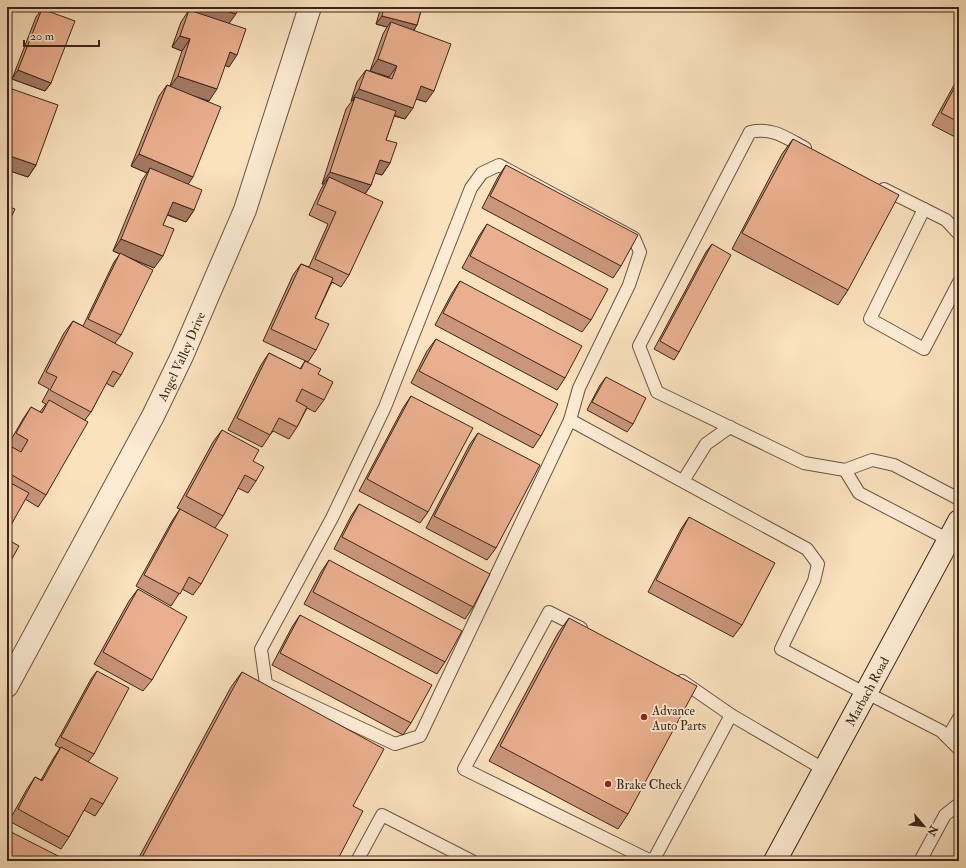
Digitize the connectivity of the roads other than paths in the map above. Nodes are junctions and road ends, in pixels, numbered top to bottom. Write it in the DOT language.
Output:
graph roads {
  1 [pos="310,7"];
  2 [pos="819,155"];
  3 [pos="875,184"];
  4 [pos="924,209"];
  5 [pos="959,234"];
  6 [pos="959,282"];
  7 [pos="570,420"];
  8 [pos="730,427"];
  9 [pos="845,470"];
  10 [pos="682,482"];
  11 [pos="959,499"];
  12 [pos="954,530"];
  13 [pos="590,633"];
  14 [pos="673,675"];
  15 [pos="7,686"];
  16 [pos="866,693"];
  17 [pos="731,715"];
  18 [pos="959,718"];
  19 [pos="948,737"];
  20 [pos="959,749"];
  21 [pos="825,770"];
  22 [pos="959,804"];
  23 [pos="357,861"];
  24 [pos="472,861"];
  25 [pos="652,861"];
  26 [pos="775,861"];
  27 [pos="920,861"];
  1 -- 15 [label="street, Angel Valley Drive"];
  2 -- 8 [label="lane"];
  3 -- 4 [label="lane"];
  4 -- 5 [label="lane"];
  4 -- 6 [label="lane"];
  7 -- 7 [label="lane"];
  7 -- 10 [label="lane"];
  8 -- 9 [label="lane"];
  8 -- 10 [label="lane"];
  9 -- 11 [label="lane"];
  9 -- 12 [label="lane"];
  10 -- 16 [label="lane"];
  12 -- 16 [label="street, Marbach Road"];
  13 -- 25 [label="lane"];
  14 -- 17 [label="lane"];
  16 -- 19 [label="lane"];
  16 -- 21 [label="street, Marbach Road"];
  17 -- 21 [label="lane"];
  17 -- 25 [label="lane"];
  18 -- 19 [label="lane"];
  19 -- 20 [label="lane"];
  21 -- 26 [label="street, Marbach Road"];
  22 -- 27 [label="lane"];
  23 -- 24 [label="lane"];
}
